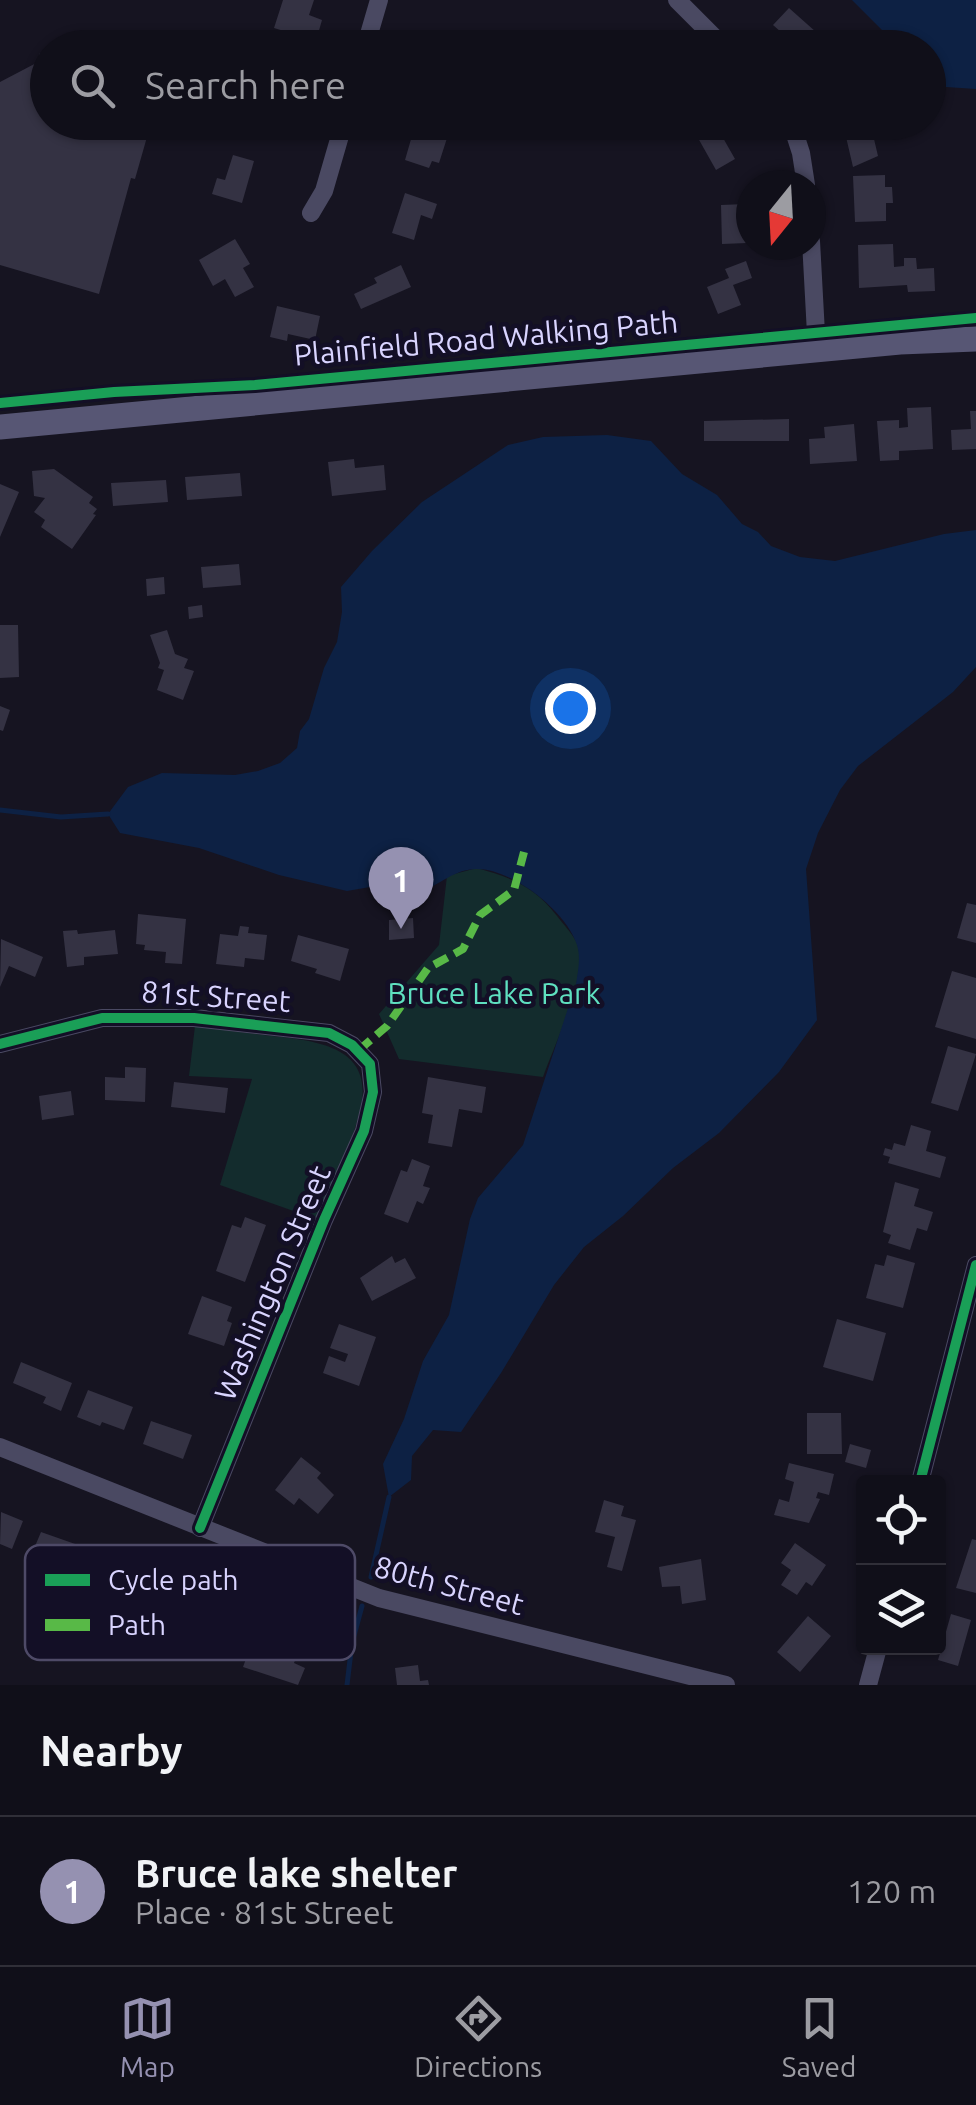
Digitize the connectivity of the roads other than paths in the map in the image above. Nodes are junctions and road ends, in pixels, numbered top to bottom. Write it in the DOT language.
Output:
graph roads {
  1 [pos="379,0"];
  2 [pos="677,0"];
  3 [pos="370,30"];
  4 [pos="707,30"];
  5 [pos="339,140"];
  6 [pos="797,140"];
  7 [pos="804,170"];
  8 [pos="312,213"];
  9 [pos="812,260"];
  10 [pos="976,338"];
  11 [pos="817,352"];
  12 [pos="0,427"];
  13 [pos="0,1044"];
  14 [pos="364,1057"];
  15 [pos="976,1264"];
  16 [pos="0,1447"];
  17 [pos="922,1475"];
  18 [pos="200,1528"];
  19 [pos="244,1545"];
  20 [pos="355,1588"];
  21 [pos="876,1655"];
  22 [pos="726,1685"];
  23 [pos="868,1685"];
  1 -- 3 [label="street"];
  2 -- 4 [label="street"];
  5 -- 8 [label="street"];
  6 -- 7 [label="street"];
  9 -- 11 [label="street"];
  10 -- 11 [label="main road"];
  11 -- 12 [label="main road"];
  13 -- 14 [label="street, 81st Street"];
  14 -- 18 [label="street, Washington Street"];
  15 -- 17 [label="street"];
  16 -- 18 [label="street, 80th Street"];
  18 -- 19 [label="street, 80th Street"];
  20 -- 22 [label="street, 80th Street"];
  21 -- 23 [label="street"];
}
